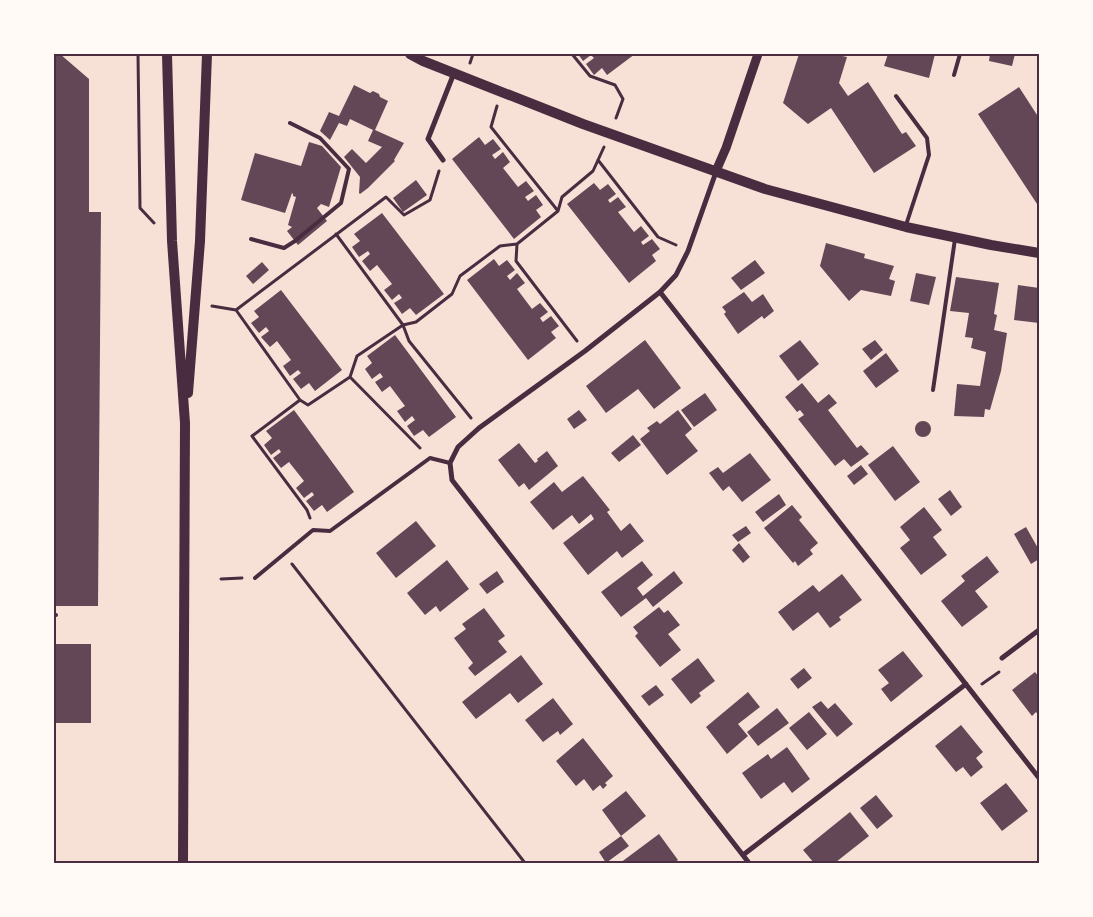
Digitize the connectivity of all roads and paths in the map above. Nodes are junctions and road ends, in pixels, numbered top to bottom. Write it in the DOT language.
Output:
graph roads {
  1 [pos="138,54"];
  2 [pos="167,54"];
  3 [pos="207,54"];
  4 [pos="400,54"];
  5 [pos="410,54"];
  6 [pos="572,54"];
  7 [pos="758,54"];
  8 [pos="960,54"];
  9 [pos="423,61"];
  10 [pos="454,73"];
  11 [pos="954,75"];
  12 [pos="502,92"];
  13 [pos="896,96"];
  14 [pos="290,123"];
  15 [pos="612,126"];
  16 [pos="607,140"];
  17 [pos="443,160"];
  18 [pos="598,160"];
  19 [pos="716,171"];
  20 [pos="558,211"];
  21 [pos="906,227"];
  22 [pos="336,234"];
  23 [pos="955,238"];
  24 [pos="251,239"];
  25 [pos="172,241"];
  26 [pos="517,244"];
  27 [pos="688,251"];
  28 [pos="1039,253"];
  29 [pos="660,292"];
  30 [pos="195,303"];
  31 [pos="236,310"];
  32 [pos="403,325"];
  33 [pos="584,351"];
  34 [pos="350,377"];
  35 [pos="933,390"];
  36 [pos="300,400"];
  37 [pos="185,423"];
  38 [pos="479,428"];
  39 [pos="430,458"];
  40 [pos="450,463"];
  41 [pos="313,530"];
  42 [pos="284,554"];
  43 [pos="255,578"];
  44 [pos="221,579"];
  45 [pos="1039,630"];
  46 [pos="1002,658"];
  47 [pos="966,684"];
  48 [pos="1039,778"];
  49 [pos="743,855"];
  50 [pos="184,863"];
  51 [pos="525,863"];
  52 [pos="749,863"];
  1 -- 25 [label="path"];
  2 -- 25 [label="main road"];
  3 -- 30 [label="main road"];
  4 -- 9 [label="main road"];
  5 -- 9 [label="main road"];
  6 -- 15 [label="path"];
  7 -- 19 [label="street"];
  8 -- 11 [label="lane"];
  9 -- 10 [label="main road"];
  10 -- 12 [label="main road"];
  10 -- 17 [label="street"];
  12 -- 19 [label="main road"];
  12 -- 20 [label="path"];
  13 -- 21 [label="lane"];
  14 -- 24 [label="lane"];
  16 -- 18 [label="path"];
  17 -- 22 [label="path"];
  18 -- 20 [label="path"];
  18 -- 27 [label="path"];
  19 -- 21 [label="main road"];
  19 -- 27 [label="street"];
  20 -- 26 [label="path"];
  21 -- 23 [label="main road"];
  22 -- 31 [label="path"];
  22 -- 32 [label="path"];
  23 -- 28 [label="main road"];
  23 -- 35 [label="lane"];
  25 -- 37 [label="main road"];
  26 -- 32 [label="path"];
  26 -- 33 [label="path"];
  27 -- 29 [label="street"];
  29 -- 33 [label="street"];
  29 -- 47 [label="street"];
  30 -- 31 [label="path"];
  30 -- 37 [label="main road"];
  31 -- 36 [label="path"];
  32 -- 34 [label="path"];
  32 -- 38 [label="path"];
  33 -- 38 [label="street"];
  34 -- 36 [label="path"];
  34 -- 39 [label="path"];
  36 -- 41 [label="path"];
  37 -- 50 [label="main road"];
  38 -- 40 [label="street"];
  39 -- 40 [label="lane"];
  39 -- 41 [label="lane"];
  40 -- 49 [label="street"];
  41 -- 42 [label="lane"];
  42 -- 43 [label="lane"];
  42 -- 51 [label="path"];
  43 -- 44 [label="path"];
  45 -- 46 [label="street"];
  46 -- 47 [label="path"];
  47 -- 48 [label="street"];
  47 -- 49 [label="street"];
  49 -- 52 [label="street"];
}
